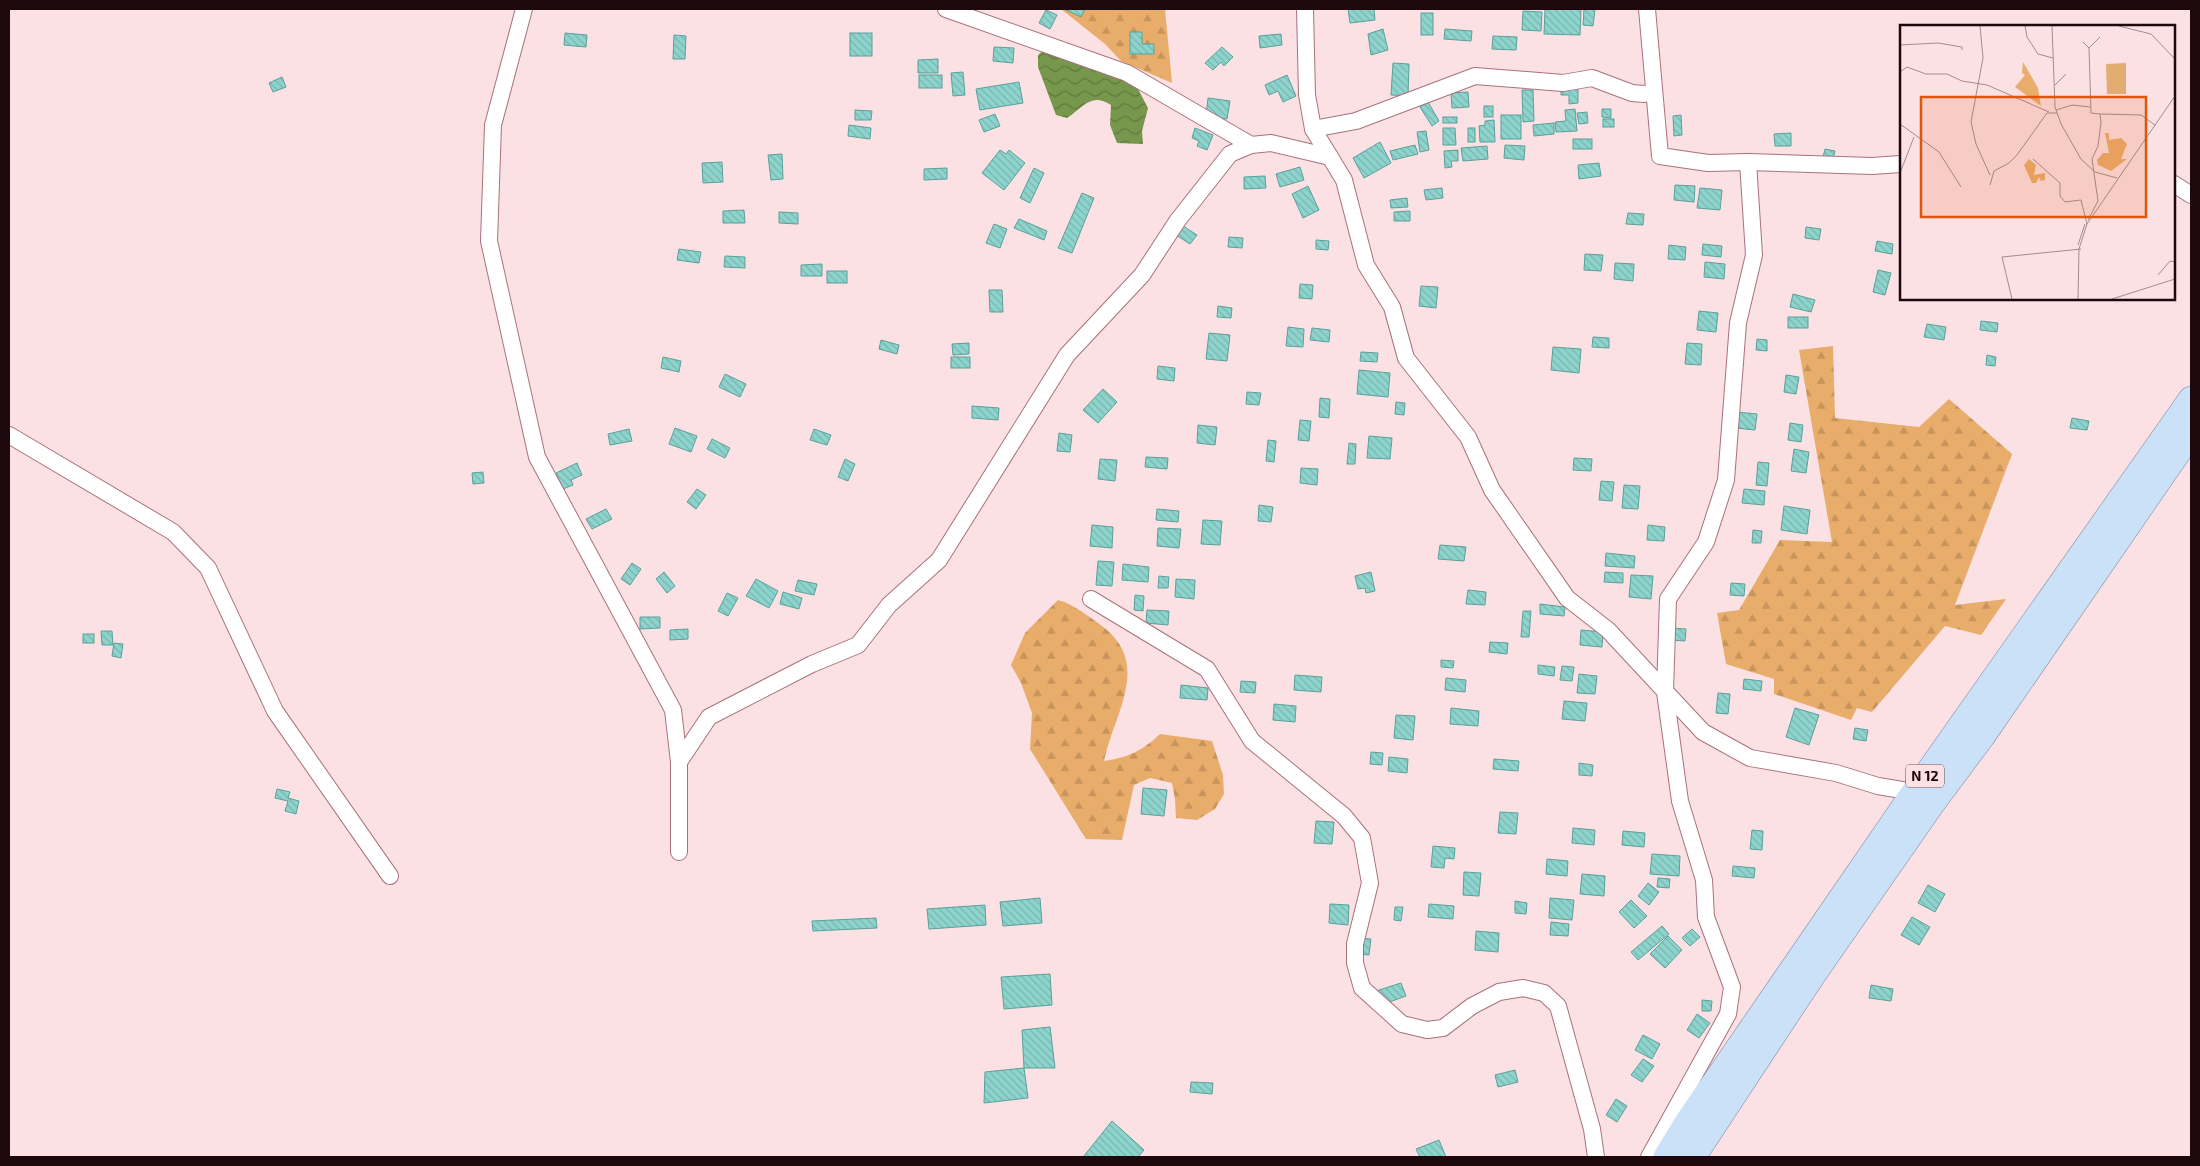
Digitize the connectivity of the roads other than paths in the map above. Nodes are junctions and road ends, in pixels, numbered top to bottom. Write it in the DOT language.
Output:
graph roads {
  1 [pos="524,9"];
  2 [pos="946,9"];
  3 [pos="1306,9"];
  4 [pos="1647,9"];
  5 [pos="1654,92"];
  6 [pos="1313,129"];
  7 [pos="1250,144"];
  8 [pos="1330,157"];
  9 [pos="1748,162"];
  10 [pos="1900,164"];
  11 [pos="2175,185"];
  12 [pos="2191,195"];
  13 [pos="2191,399"];
  14 [pos="2191,434"];
  15 [pos="9,435"];
  16 [pos="1091,599"];
  17 [pos="1666,692"];
  18 [pos="678,762"];
  19 [pos="1914,792"];
  20 [pos="678,852"];
  21 [pos="390,876"];
  22 [pos="1596,1157"];
  23 [pos="1649,1157"];
  24 [pos="1666,1157"];
  25 [pos="1693,1157"];
  1 -- 18 [label="street"];
  2 -- 7 [label="street"];
  3 -- 6 [label="street"];
  4 -- 5 [label="street"];
  5 -- 6 [label="street"];
  5 -- 9 [label="street"];
  6 -- 8 [label="street"];
  7 -- 8 [label="street"];
  7 -- 18 [label="street"];
  8 -- 17 [label="street"];
  9 -- 10 [label="street"];
  9 -- 17 [label="street"];
  11 -- 12 [label="street"];
  13 -- 19 [label="main road, N 12"];
  14 -- 25 [label="main road, N 12"];
  15 -- 21 [label="street"];
  16 -- 22 [label="street"];
  17 -- 19 [label="street"];
  17 -- 23 [label="street"];
  18 -- 20 [label="street"];
  19 -- 24 [label="main road, N 12"];
}
